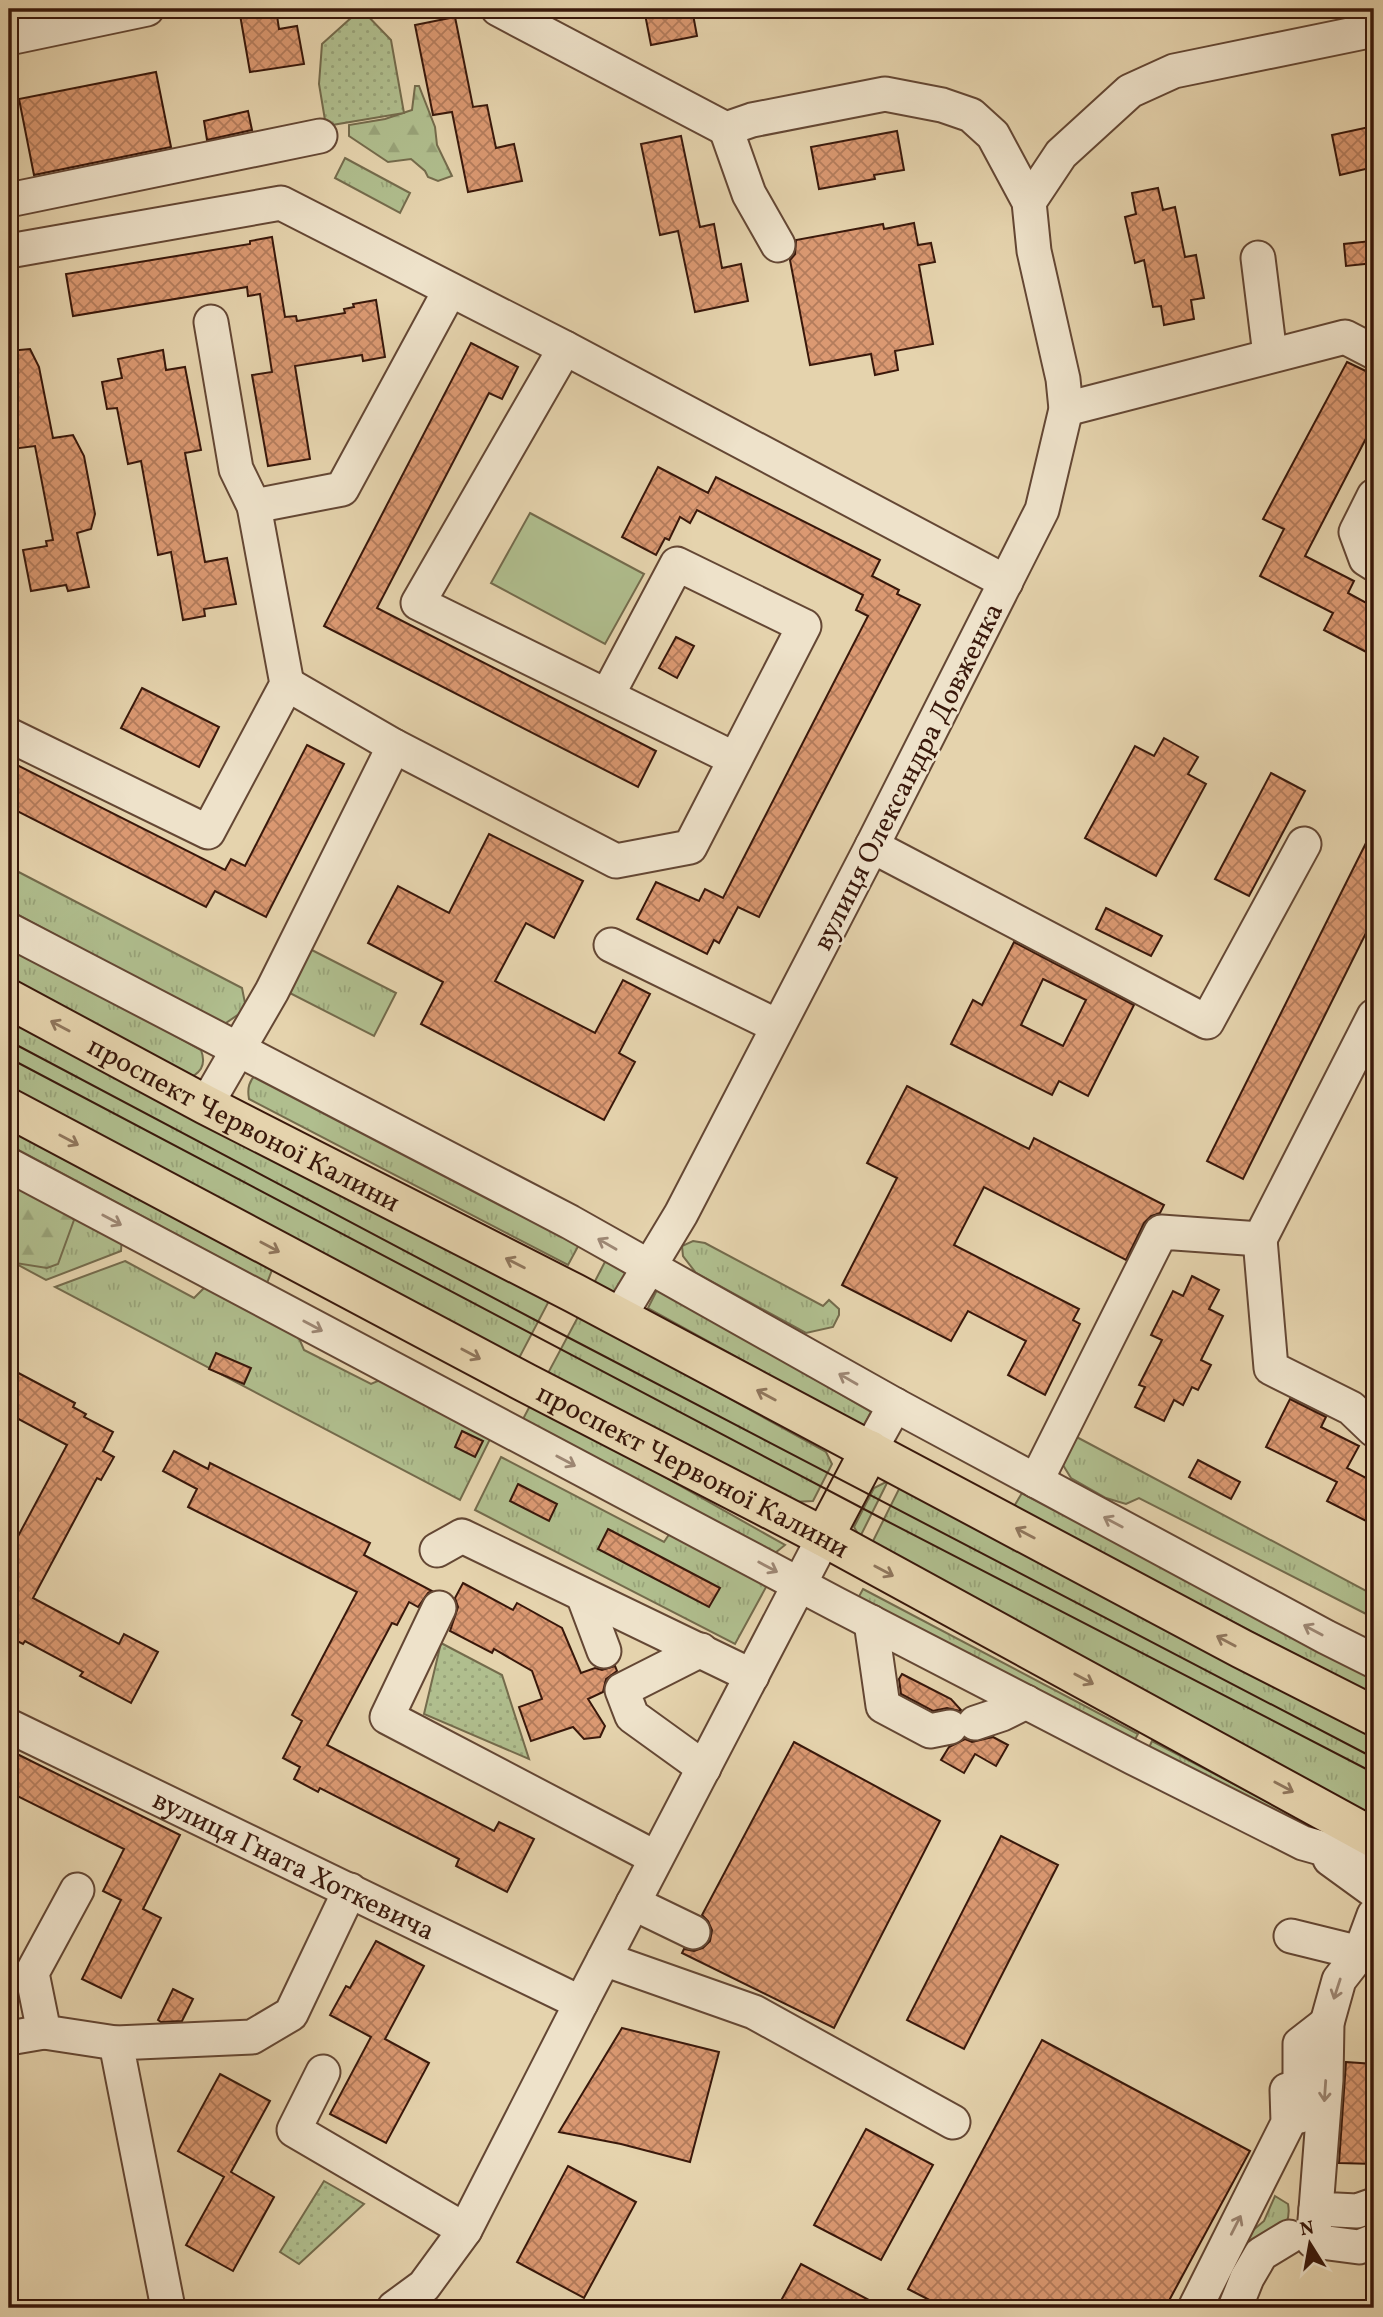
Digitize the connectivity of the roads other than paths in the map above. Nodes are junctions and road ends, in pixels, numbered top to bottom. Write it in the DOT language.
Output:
graph roads {
  1 [pos="147,9"];
  2 [pos="498,9"];
  3 [pos="1374,30"];
  4 [pos="9,38"];
  5 [pos="726,129"];
  6 [pos="320,136"];
  7 [pos="9,200"];
  8 [pos="1029,202"];
  9 [pos="778,244"];
  10 [pos="9,251"];
  11 [pos="1258,258"];
  12 [pos="450,290"];
  13 [pos="211,323"];
  14 [pos="565,348"];
  15 [pos="1374,352"];
  16 [pos="1270,355"];
  17 [pos="1066,409"];
  18 [pos="1374,496"];
  19 [pos="254,506"];
  20 [pos="1374,564"];
  21 [pos="1006,582"];
  22 [pos="287,684"];
  23 [pos="607,696"];
  24 [pos="9,735"];
  25 [pos="394,746"];
  26 [pos="735,759"];
  27 [pos="1304,844"];
  28 [pos="872,846"];
  29 [pos="9,930"];
  30 [pos="611,944"];
  31 [pos="9,999"];
  32 [pos="1374,1016"];
  33 [pos="777,1026"];
  34 [pos="238,1050"];
  35 [pos="206,1105"];
  36 [pos="9,1108"];
  37 [pos="9,1165"];
  38 [pos="1260,1239"];
  39 [pos="649,1267"];
  40 [pos="619,1317"];
  41 [pos="895,1405"];
  42 [pos="1374,1430"];
  43 [pos="870,1450"];
  44 [pos="1036,1481"];
  45 [pos="824,1537"];
  46 [pos="437,1549"];
  47 [pos="799,1583"];
  48 [pos="583,1595"];
  49 [pos="439,1608"];
  50 [pos="871,1622"];
  51 [pos="701,1650"];
  52 [pos="604,1651"];
  53 [pos="1374,1661"];
  54 [pos="752,1675"];
  55 [pos="1026,1702"];
  56 [pos="1374,1716"];
  57 [pos="9,1726"];
  58 [pos="704,1768"];
  59 [pos="1374,1838"];
  60 [pos="1311,1845"];
  61 [pos="656,1858"];
  62 [pos="1374,1863"];
  63 [pos="77,1890"];
  64 [pos="350,1890"];
  65 [pos="1374,1891"];
  66 [pos="632,1903"];
  67 [pos="1374,1915"];
  68 [pos="693,1932"];
  69 [pos="1291,1936"];
  70 [pos="1367,1956"];
  71 [pos="604,1959"];
  72 [pos="581,2003"];
  73 [pos="44,2032"];
  74 [pos="9,2038"];
  75 [pos="116,2043"];
  76 [pos="323,2071"];
  77 [pos="1287,2090"];
  78 [pos="953,2122"];
  79 [pos="1309,2200"];
  80 [pos="1374,2205"];
  81 [pos="465,2231"];
  82 [pos="1289,2237"];
  83 [pos="1374,2241"];
  84 [pos="1213,2270"];
  85 [pos="1240,2295"];
  86 [pos="427,2297"];
  87 [pos="168,2308"];
  88 [pos="394,2308"];
  89 [pos="1195,2308"];
  1 -- 4 [label="street"];
  2 -- 5 [label="street"];
  3 -- 8 [label="street"];
  5 -- 8 [label="street, вулиця Олександра Довженка"];
  5 -- 9 [label="street"];
  6 -- 7 [label="street"];
  8 -- 17 [label="street, вулиця Олександра Довженка"];
  10 -- 12 [label="street"];
  11 -- 16 [label="street"];
  12 -- 14 [label="street"];
  12 -- 19 [label="street"];
  13 -- 19 [label="street"];
  14 -- 21 [label="street"];
  14 -- 23 [label="street"];
  15 -- 16 [label="street"];
  16 -- 17 [label="street"];
  17 -- 21 [label="street, вулиця Олександра Довженка"];
  18 -- 20 [label="street"];
  19 -- 22 [label="street"];
  21 -- 28 [label="street, вулиця Олександра Довженка"];
  22 -- 24 [label="street"];
  22 -- 25 [label="street"];
  23 -- 26 [label="street"];
  23 -- 26 [label="street"];
  25 -- 26 [label="street"];
  25 -- 34 [label="street"];
  27 -- 28 [label="street"];
  28 -- 33 [label="street, вулиця Олександра Довженка"];
  29 -- 34 [label="street"];
  30 -- 33 [label="street"];
  35 -- 31 [label="main road, проспект Червоної Калини, one-way"];
  32 -- 38 [label="street"];
  33 -- 39 [label="street, вулиця Олександра Довженка"];
  34 -- 35 [label="street"];
  39 -- 34 [label="street, one-way"];
  40 -- 35 [label="main road, проспект Червоної Калини, one-way"];
  36 -- 45 [label="main road, проспект Червоної Калини, one-way"];
  37 -- 47 [label="street, one-way"];
  38 -- 42 [label="street"];
  38 -- 44 [label="street"];
  39 -- 40 [label="street, вулиця Олександра Довженка"];
  41 -- 39 [label="street, one-way"];
  43 -- 40 [label="main road, проспект Червоної Калини, one-way"];
  41 -- 43 [label="street"];
  41 -- 44 [label="street"];
  43 -- 45 [label="main road"];
  56 -- 43 [label="main road, проспект Червоної Калини, one-way"];
  53 -- 44 [label="street, one-way"];
  45 -- 47 [label="street"];
  45 -- 59 [label="main road, проспект Червоної Калини, one-way"];
  46 -- 48 [label="street"];
  47 -- 50 [label="street"];
  47 -- 54 [label="street"];
  48 -- 51 [label="street"];
  48 -- 52 [label="street"];
  49 -- 61 [label="street"];
  50 -- 55 [label="street"];
  50 -- 55 [label="street"];
  51 -- 54 [label="street"];
  51 -- 58 [label="street"];
  54 -- 58 [label="street"];
  55 -- 60 [label="street"];
  57 -- 64 [label="street, вулиця Гната Хоткевича"];
  58 -- 61 [label="street"];
  60 -- 62 [label="street"];
  60 -- 65 [label="street"];
  61 -- 66 [label="street"];
  63 -- 73 [label="street"];
  64 -- 72 [label="street, вулиця Гната Хоткевича"];
  64 -- 75 [label="street"];
  66 -- 68 [label="street"];
  66 -- 71 [label="street"];
  67 -- 70 [label="street"];
  69 -- 70 [label="street"];
  70 -- 79 [label="street, one-way"];
  71 -- 72 [label="street"];
  71 -- 78 [label="street"];
  72 -- 81 [label="street"];
  73 -- 74 [label="street"];
  73 -- 75 [label="street"];
  75 -- 87 [label="street"];
  76 -- 81 [label="street"];
  84 -- 77 [label="street, one-way"];
  79 -- 80 [label="street"];
  79 -- 83 [label="street"];
  81 -- 86 [label="street"];
  82 -- 85 [label="street"];
  84 -- 85 [label="street"];
  84 -- 89 [label="street"];
  86 -- 88 [label="street"];
}
